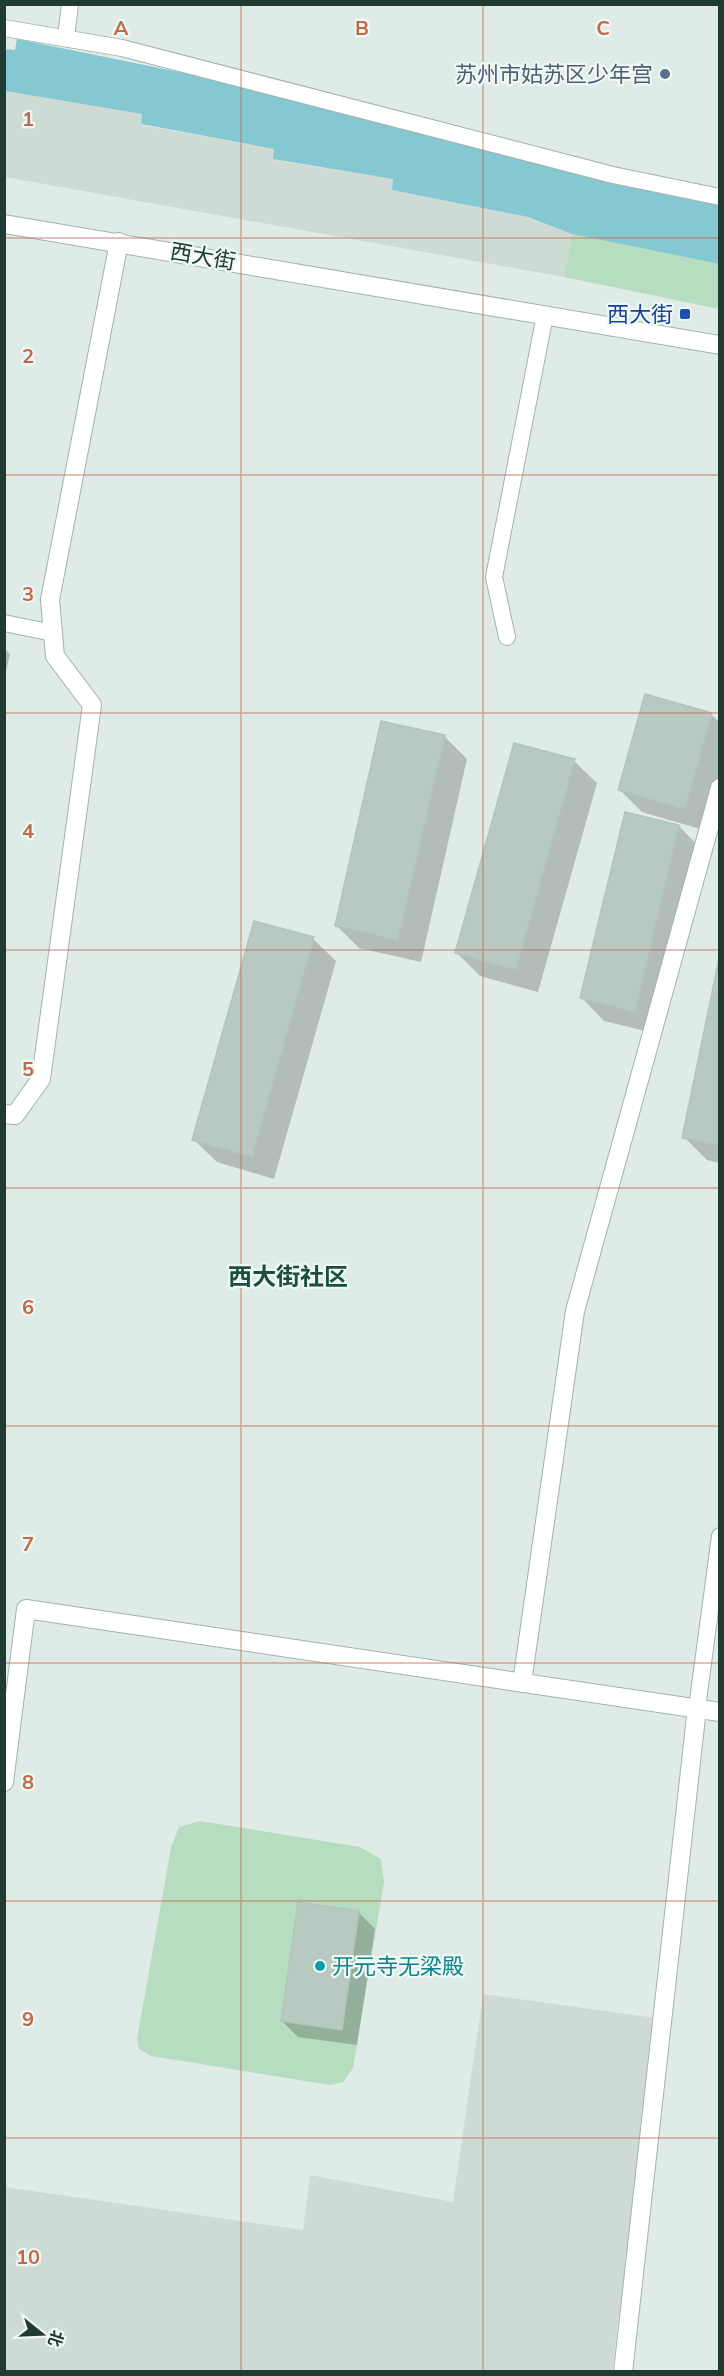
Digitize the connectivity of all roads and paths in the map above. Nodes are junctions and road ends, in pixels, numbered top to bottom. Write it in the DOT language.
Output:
graph roads {
  1 [pos="70,4"];
  2 [pos="4,28"];
  3 [pos="66,38"];
  4 [pos="720,197"];
  5 [pos="4,224"];
  6 [pos="119,242"];
  7 [pos="545,315"];
  8 [pos="720,345"];
  9 [pos="4,623"];
  10 [pos="53,633"];
  11 [pos="507,638"];
  12 [pos="720,788"];
  13 [pos="4,1114"];
  14 [pos="720,1536"];
  15 [pos="522,1683"];
  16 [pos="697,1708"];
  17 [pos="720,1712"];
  18 [pos="4,1782"];
  19 [pos="623,2372"];
  1 -- 3 [label="lane"];
  2 -- 3 [label="lane"];
  3 -- 4 [label="lane"];
  5 -- 6 [label="street, 西大街"];
  6 -- 7 [label="street, 西大街"];
  6 -- 10 [label="street"];
  7 -- 8 [label="street, 西大街"];
  7 -- 11 [label="lane"];
  9 -- 10 [label="lane"];
  10 -- 13 [label="street"];
  12 -- 15 [label="street"];
  14 -- 16 [label="lane"];
  15 -- 16 [label="street"];
  15 -- 18 [label="street"];
  16 -- 17 [label="street"];
  16 -- 19 [label="street"];
}
